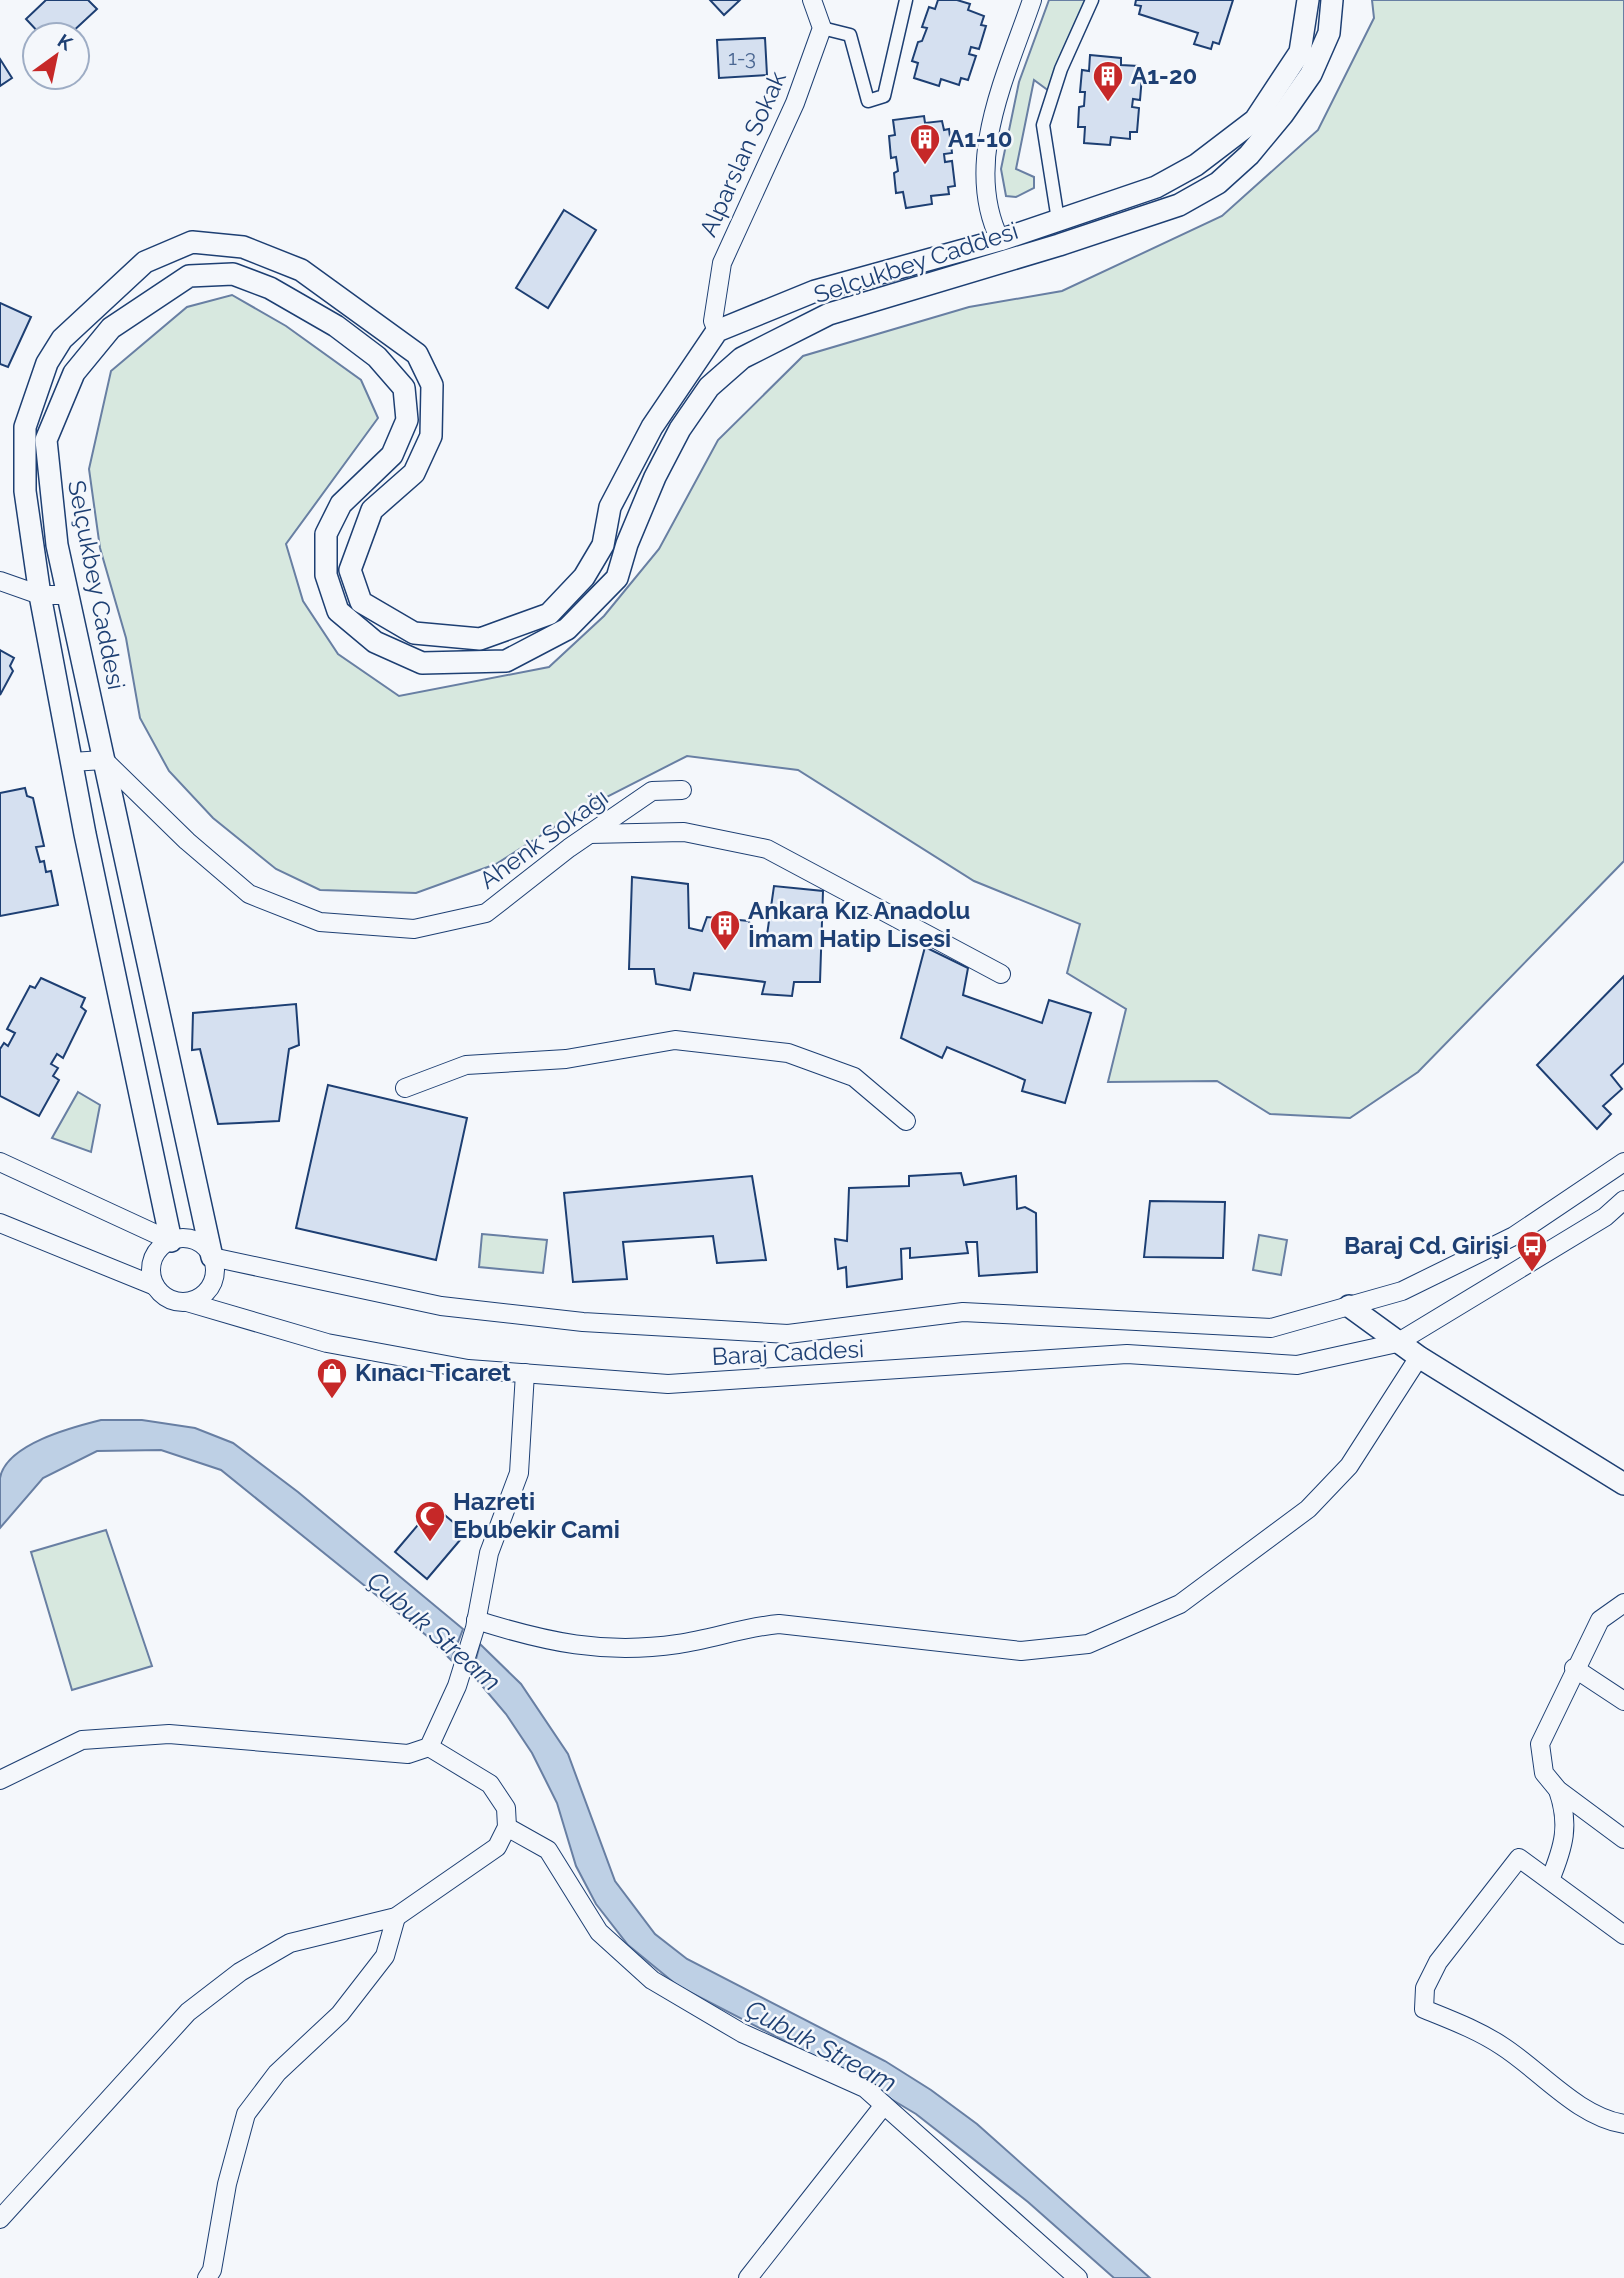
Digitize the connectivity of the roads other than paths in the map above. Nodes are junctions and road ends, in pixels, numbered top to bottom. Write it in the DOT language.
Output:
graph roads {
  1 [pos="812,0"];
  2 [pos="906,0"];
  3 [pos="1092,0"];
  4 [pos="1308,0"];
  5 [pos="1332,0"];
  6 [pos="1026,2"];
  7 [pos="822,27"];
  8 [pos="1058,220"];
  9 [pos="1000,240"];
  10 [pos="717,331"];
  11 [pos="0,580"];
  12 [pos="40,595"];
  13 [pos="68,596"];
  14 [pos="104,760"];
  15 [pos="71,762"];
  16 [pos="682,790"];
  17 [pos="589,834"];
  18 [pos="1001,974"];
  19 [pos="405,1088"];
  20 [pos="906,1121"];
  21 [pos="0,1162"];
  22 [pos="1624,1162"];
  23 [pos="1624,1200"];
  24 [pos="0,1223"];
  25 [pos="171,1241"];
  26 [pos="212,1257"];
  27 [pos="155,1286"];
  28 [pos="187,1302"];
  29 [pos="1349,1306"];
  30 [pos="1396,1343"];
  31 [pos="1419,1357"];
  32 [pos="525,1373"];
  33 [pos="1624,1484"];
  34 [pos="1624,1603"];
  35 [pos="475,1624"];
  36 [pos="1574,1668"];
  37 [pos="1624,1701"];
  38 [pos="429,1747"];
  39 [pos="0,1780"];
  40 [pos="1558,1790"];
  41 [pos="507,1827"];
  42 [pos="1624,1839"];
  43 [pos="1550,1880"];
  44 [pos="396,1917"];
  45 [pos="1624,1935"];
  46 [pos="884,2105"];
  47 [pos="1624,2124"];
  48 [pos="0,2218"];
  49 [pos="207,2278"];
  50 [pos="748,2278"];
  51 [pos="1078,2278"];
  1 -- 7 [label="street"];
  2 -- 7 [label="street"];
  3 -- 8 [label="street"];
  4 -- 8 [label="street, Selçukbey Caddesi"];
  5 -- 13 [label="street, Selçukbey Caddesi"];
  6 -- 9 [label="street"];
  7 -- 10 [label="street, Alparslan Sokak"];
  8 -- 9 [label="street, Selçukbey Caddesi"];
  9 -- 10 [label="street, Selçukbey Caddesi"];
  10 -- 12 [label="street, Selçukbey Caddesi"];
  11 -- 12 [label="street"];
  12 -- 13 [label="street"];
  12 -- 15 [label="street, Selçukbey Caddesi"];
  13 -- 14 [label="street, Selçukbey Caddesi"];
  14 -- 15 [label="street"];
  14 -- 17 [label="street, Ahenk Sokağı"];
  14 -- 26 [label="street, Selçukbey Caddesi"];
  15 -- 25 [label="street, Selçukbey Caddesi"];
  16 -- 17 [label="street, Ahenk Sokağı"];
  17 -- 18 [label="street"];
  19 -- 20 [label="street"];
  21 -- 25 [label="street"];
  22 -- 29 [label="street, Baraj Caddesi"];
  23 -- 30 [label="street, Baraj Caddesi"];
  24 -- 27 [label="street"];
  25 -- 26 [label="street"];
  25 -- 27 [label="street"];
  26 -- 28 [label="street"];
  26 -- 29 [label="street, Baraj Caddesi"];
  27 -- 28 [label="street"];
  28 -- 32 [label="street, Baraj Caddesi"];
  29 -- 30 [label="street"];
  30 -- 31 [label="street"];
  30 -- 32 [label="street, Baraj Caddesi"];
  31 -- 33 [label="street"];
  31 -- 35 [label="street"];
  32 -- 35 [label="street"];
  34 -- 36 [label="street"];
  35 -- 38 [label="street"];
  36 -- 37 [label="street"];
  36 -- 40 [label="street"];
  38 -- 39 [label="street"];
  38 -- 41 [label="street"];
  40 -- 42 [label="street"];
  40 -- 43 [label="street"];
  41 -- 44 [label="street"];
  41 -- 46 [label="street"];
  43 -- 45 [label="street"];
  43 -- 47 [label="street"];
  44 -- 48 [label="street"];
  44 -- 49 [label="street"];
  46 -- 50 [label="street"];
  46 -- 51 [label="street"];
}
